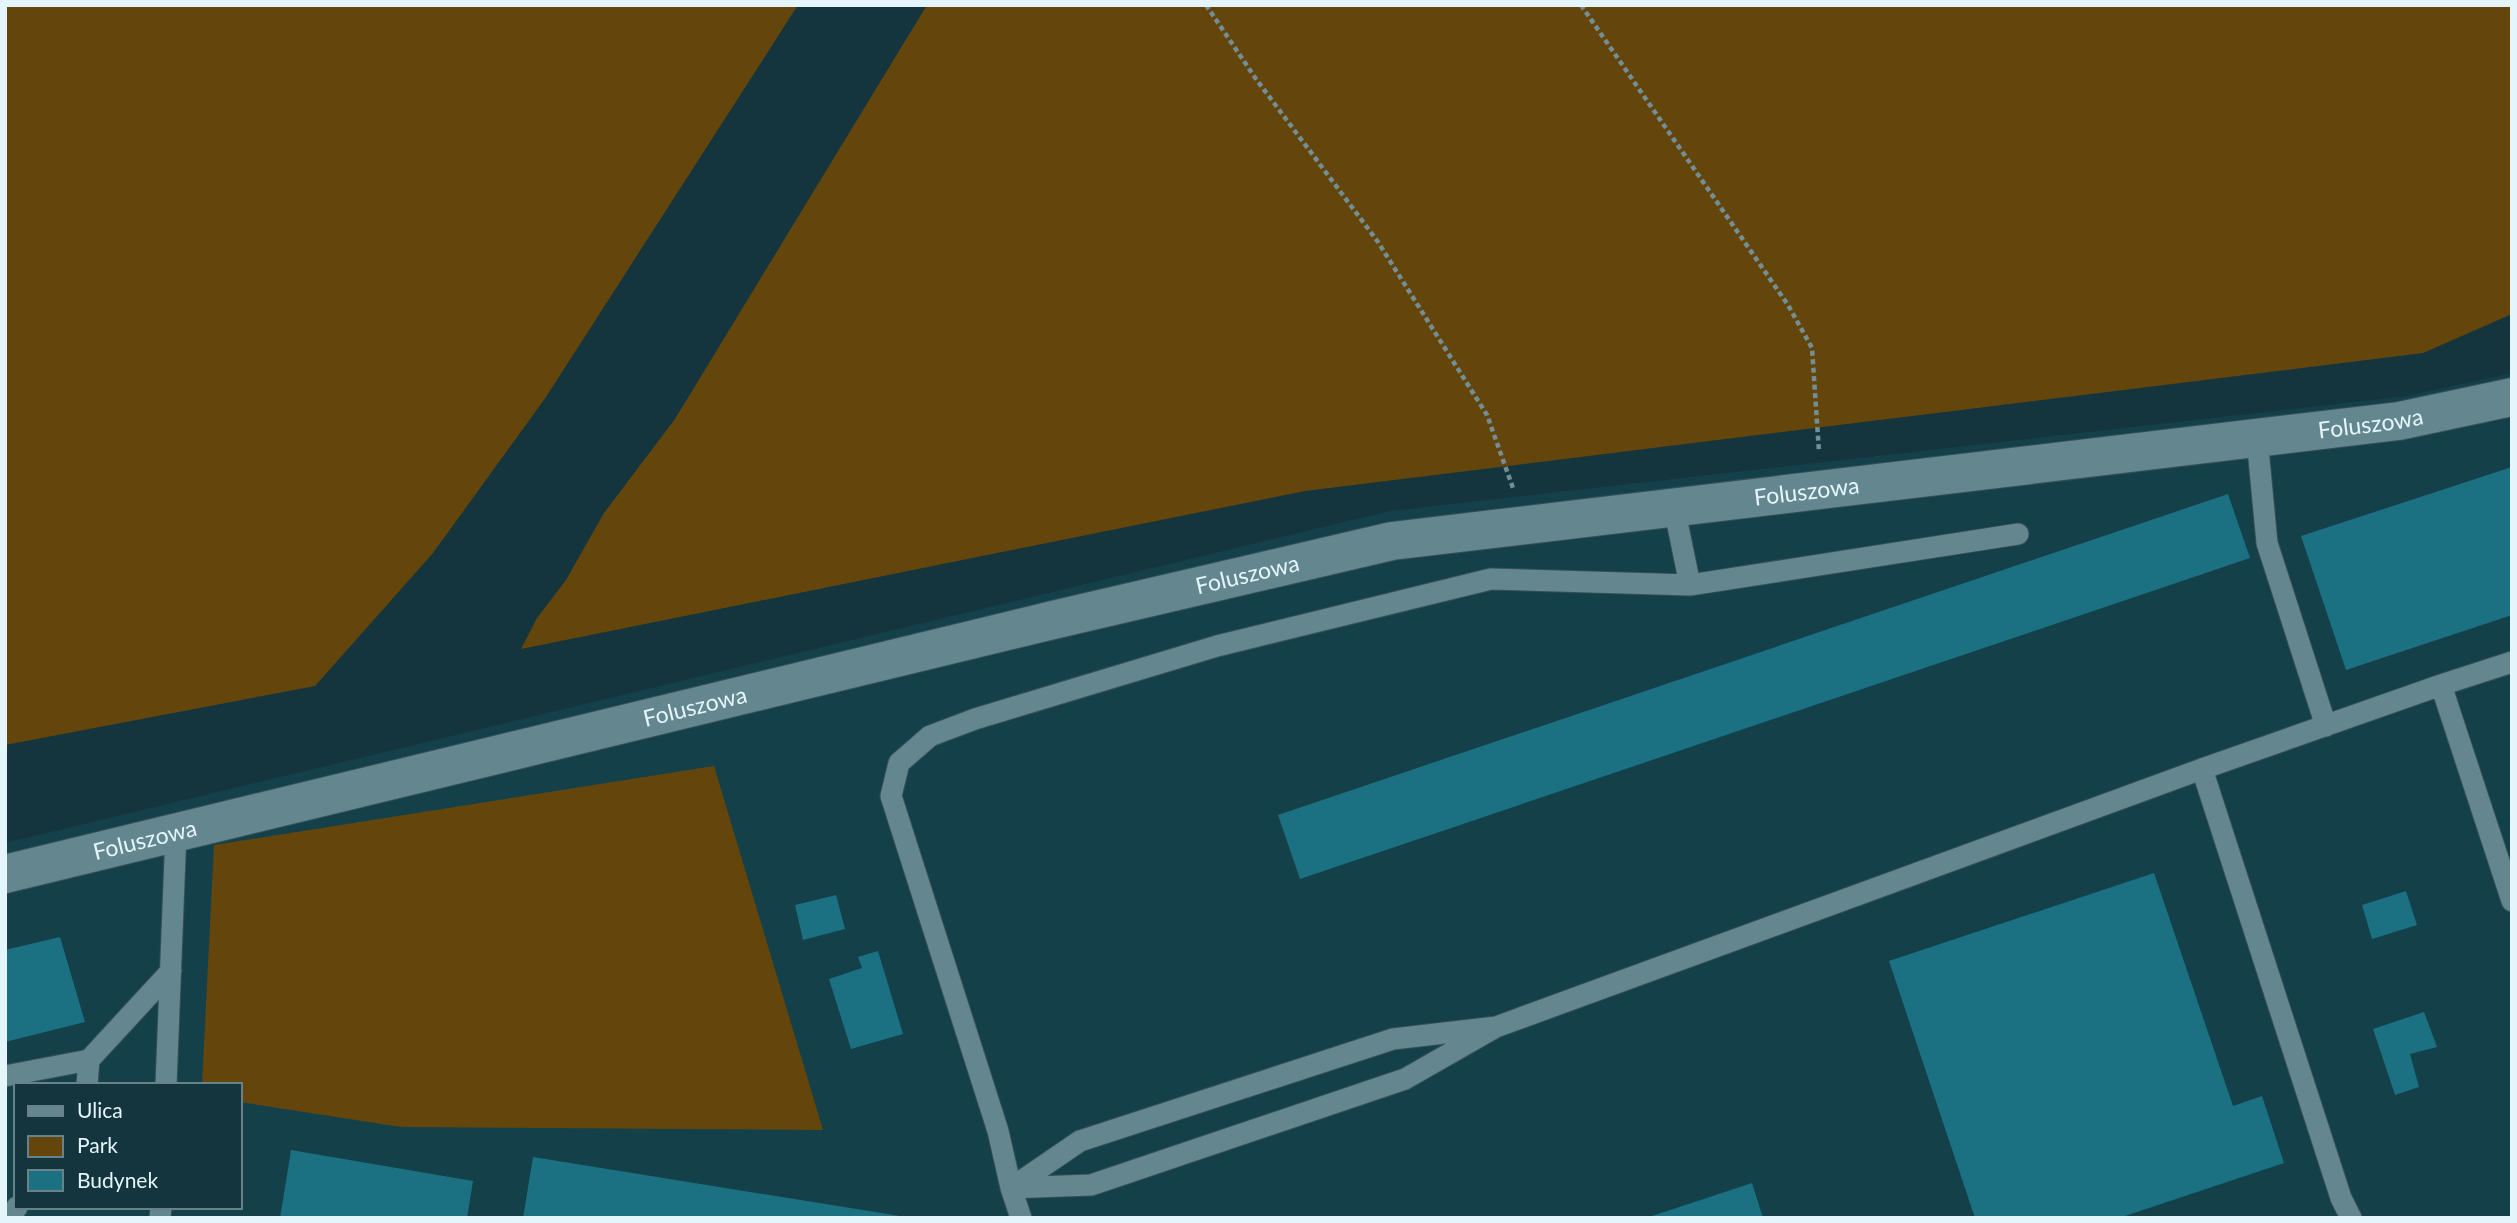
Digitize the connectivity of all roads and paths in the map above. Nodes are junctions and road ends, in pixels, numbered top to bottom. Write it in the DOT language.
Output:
graph roads {
  1 [pos="1206,5"];
  2 [pos="1581,5"];
  3 [pos="2512,397"];
  4 [pos="2257,438"];
  5 [pos="1821,490"];
  6 [pos="1674,507"];
  7 [pos="1526,525"];
  8 [pos="2018,534"];
  9 [pos="1690,584"];
  10 [pos="2512,662"];
  11 [pos="2441,685"];
  12 [pos="2326,726"];
  13 [pos="2202,769"];
  14 [pos="176,832"];
  15 [pos="5,874"];
  16 [pos="2512,901"];
  17 [pos="171,971"];
  18 [pos="1496,1027"];
  19 [pos="89,1060"];
  20 [pos="5,1076"];
  21 [pos="87,1083"];
  22 [pos="166,1083"];
  23 [pos="1011,1188"];
  24 [pos="1021,1218"];
  25 [pos="2351,1218"];
  1 -- 7 [label="path"];
  2 -- 5 [label="path"];
  3 -- 4 [label="street, Foluszowa"];
  4 -- 5 [label="street, Foluszowa"];
  4 -- 12 [label="lane"];
  5 -- 6 [label="street, Foluszowa"];
  6 -- 7 [label="street, Foluszowa"];
  6 -- 9 [label="lane"];
  7 -- 14 [label="street, Foluszowa"];
  8 -- 9 [label="lane"];
  9 -- 23 [label="lane"];
  10 -- 11 [label="lane"];
  11 -- 12 [label="lane"];
  11 -- 16 [label="lane"];
  12 -- 13 [label="lane"];
  13 -- 18 [label="lane"];
  13 -- 25 [label="lane"];
  14 -- 15 [label="street, Foluszowa"];
  14 -- 17 [label="lane"];
  17 -- 19 [label="lane"];
  17 -- 22 [label="lane"];
  18 -- 23 [label="lane"];
  18 -- 23 [label="lane"];
  19 -- 20 [label="lane"];
  19 -- 21 [label="lane"];
  23 -- 24 [label="lane"];
}
